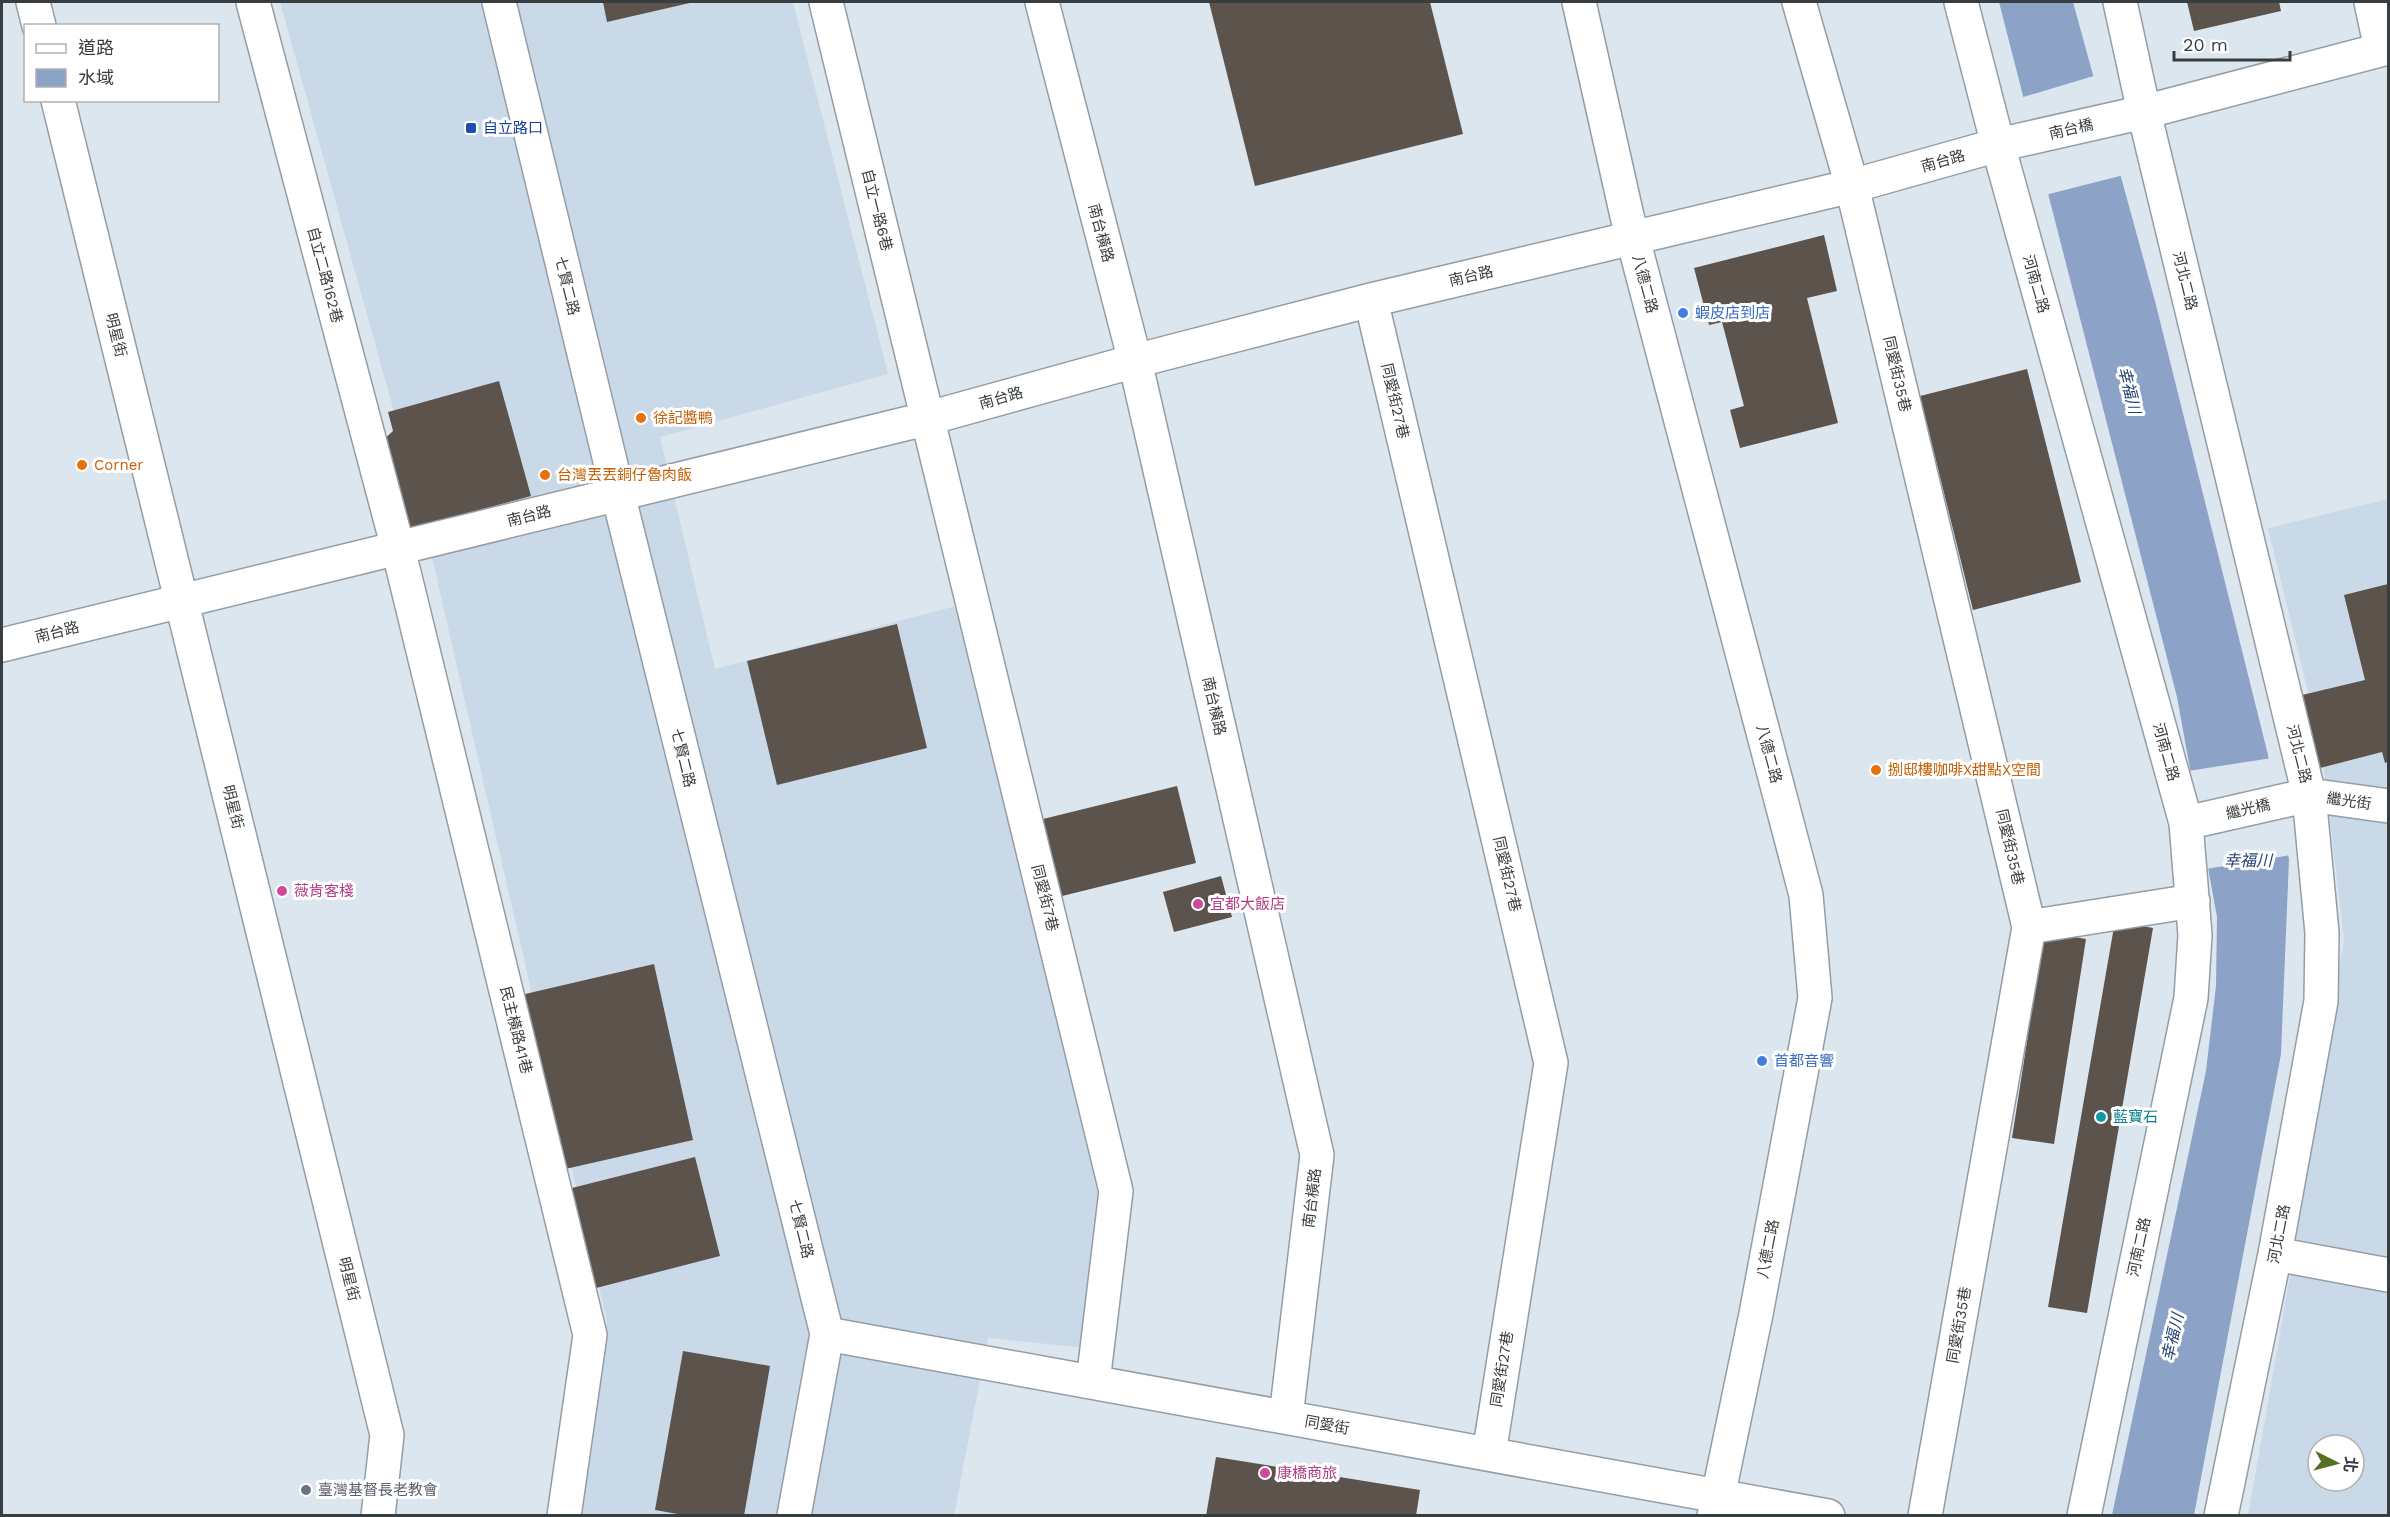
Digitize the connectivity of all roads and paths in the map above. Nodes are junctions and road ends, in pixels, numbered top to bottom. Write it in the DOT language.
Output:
graph roads {
  1 [pos="33,2"];
  2 [pos="253,2"];
  3 [pos="499,2"];
  4 [pos="826,2"];
  5 [pos="1041,2"];
  6 [pos="1579,2"];
  7 [pos="1799,2"];
  8 [pos="1961,2"];
  9 [pos="2120,2"];
  10 [pos="2371,2"];
  11 [pos="38,24"];
  12 [pos="2385,49"];
  13 [pos="58,102"];
  14 [pos="2144,112"];
  15 [pos="1998,145"];
  16 [pos="1852,186"];
  17 [pos="1633,238"];
  18 [pos="1371,300"];
  19 [pos="1135,361"];
  20 [pos="928,418"];
  21 [pos="618,494"];
  22 [pos="398,548"];
  23 [pos="182,601"];
  24 [pos="2,645"];
  25 [pos="2309,795"];
  26 [pos="2388,806"];
  27 [pos="2186,823"];
  28 [pos="2193,901"];
  29 [pos="2029,927"];
  30 [pos="2275,1254"];
  31 [pos="2388,1275"];
  32 [pos="827,1334"];
  33 [pos="1093,1382"];
  34 [pos="1286,1417"];
  35 [pos="1489,1454"];
  36 [pos="1716,1505"];
  37 [pos="378,1515"];
  38 [pos="564,1515"];
  39 [pos="794,1515"];
  40 [pos="1828,1515"];
  41 [pos="1925,1515"];
  42 [pos="2084,1515"];
  43 [pos="2221,1515"];
  1 -- 11 [label="street"];
  2 -- 22 [label="street, 自立二路162巷"];
  3 -- 21 [label="street, 七賢二路"];
  4 -- 20 [label="street, 自立一路6巷"];
  5 -- 19 [label="street, 南台橫路"];
  6 -- 17 [label="street, 八德二路"];
  7 -- 16 [label="street, 同愛街35巷"];
  8 -- 15 [label="street, 河南二路"];
  9 -- 14 [label="street, 河北二路"];
  10 -- 12 [label="street"];
  12 -- 14 [label="street"];
  13 -- 23 [label="street, 明星街"];
  14 -- 15 [label="street, 南台橋"];
  14 -- 25 [label="street, 河北二路"];
  15 -- 16 [label="street, 南台路"];
  15 -- 27 [label="street, 河南二路"];
  16 -- 17 [label="street, 南台路"];
  16 -- 29 [label="street, 同愛街35巷"];
  17 -- 18 [label="street, 南台路"];
  17 -- 36 [label="street, 八德二路"];
  18 -- 19 [label="street, 南台路"];
  18 -- 35 [label="street, 同愛街27巷"];
  19 -- 20 [label="street, 南台路"];
  19 -- 34 [label="street, 南台橫路"];
  20 -- 21 [label="street, 南台路"];
  20 -- 33 [label="street, 同愛街7巷"];
  21 -- 22 [label="street, 南台路"];
  21 -- 32 [label="street, 七賢二路"];
  22 -- 23 [label="street, 南台路"];
  22 -- 38 [label="street, 民主橫路41巷"];
  23 -- 24 [label="street, 南台路"];
  23 -- 37 [label="street, 明星街"];
  25 -- 26 [label="street, 繼光街"];
  25 -- 27 [label="street, 繼光橋"];
  25 -- 30 [label="street, 河北二路"];
  27 -- 28 [label="street, 河南二路"];
  28 -- 29 [label="street"];
  28 -- 42 [label="street, 河南二路"];
  29 -- 41 [label="street, 同愛街35巷"];
  30 -- 31 [label="street"];
  30 -- 43 [label="street, 河北二路"];
  32 -- 33 [label="street, 同愛街"];
  32 -- 39 [label="street, 七賢二路"];
  33 -- 34 [label="street, 同愛街"];
  34 -- 35 [label="street, 同愛街"];
  35 -- 36 [label="street, 同愛街"];
  36 -- 40 [label="street, 同愛街"];
}
